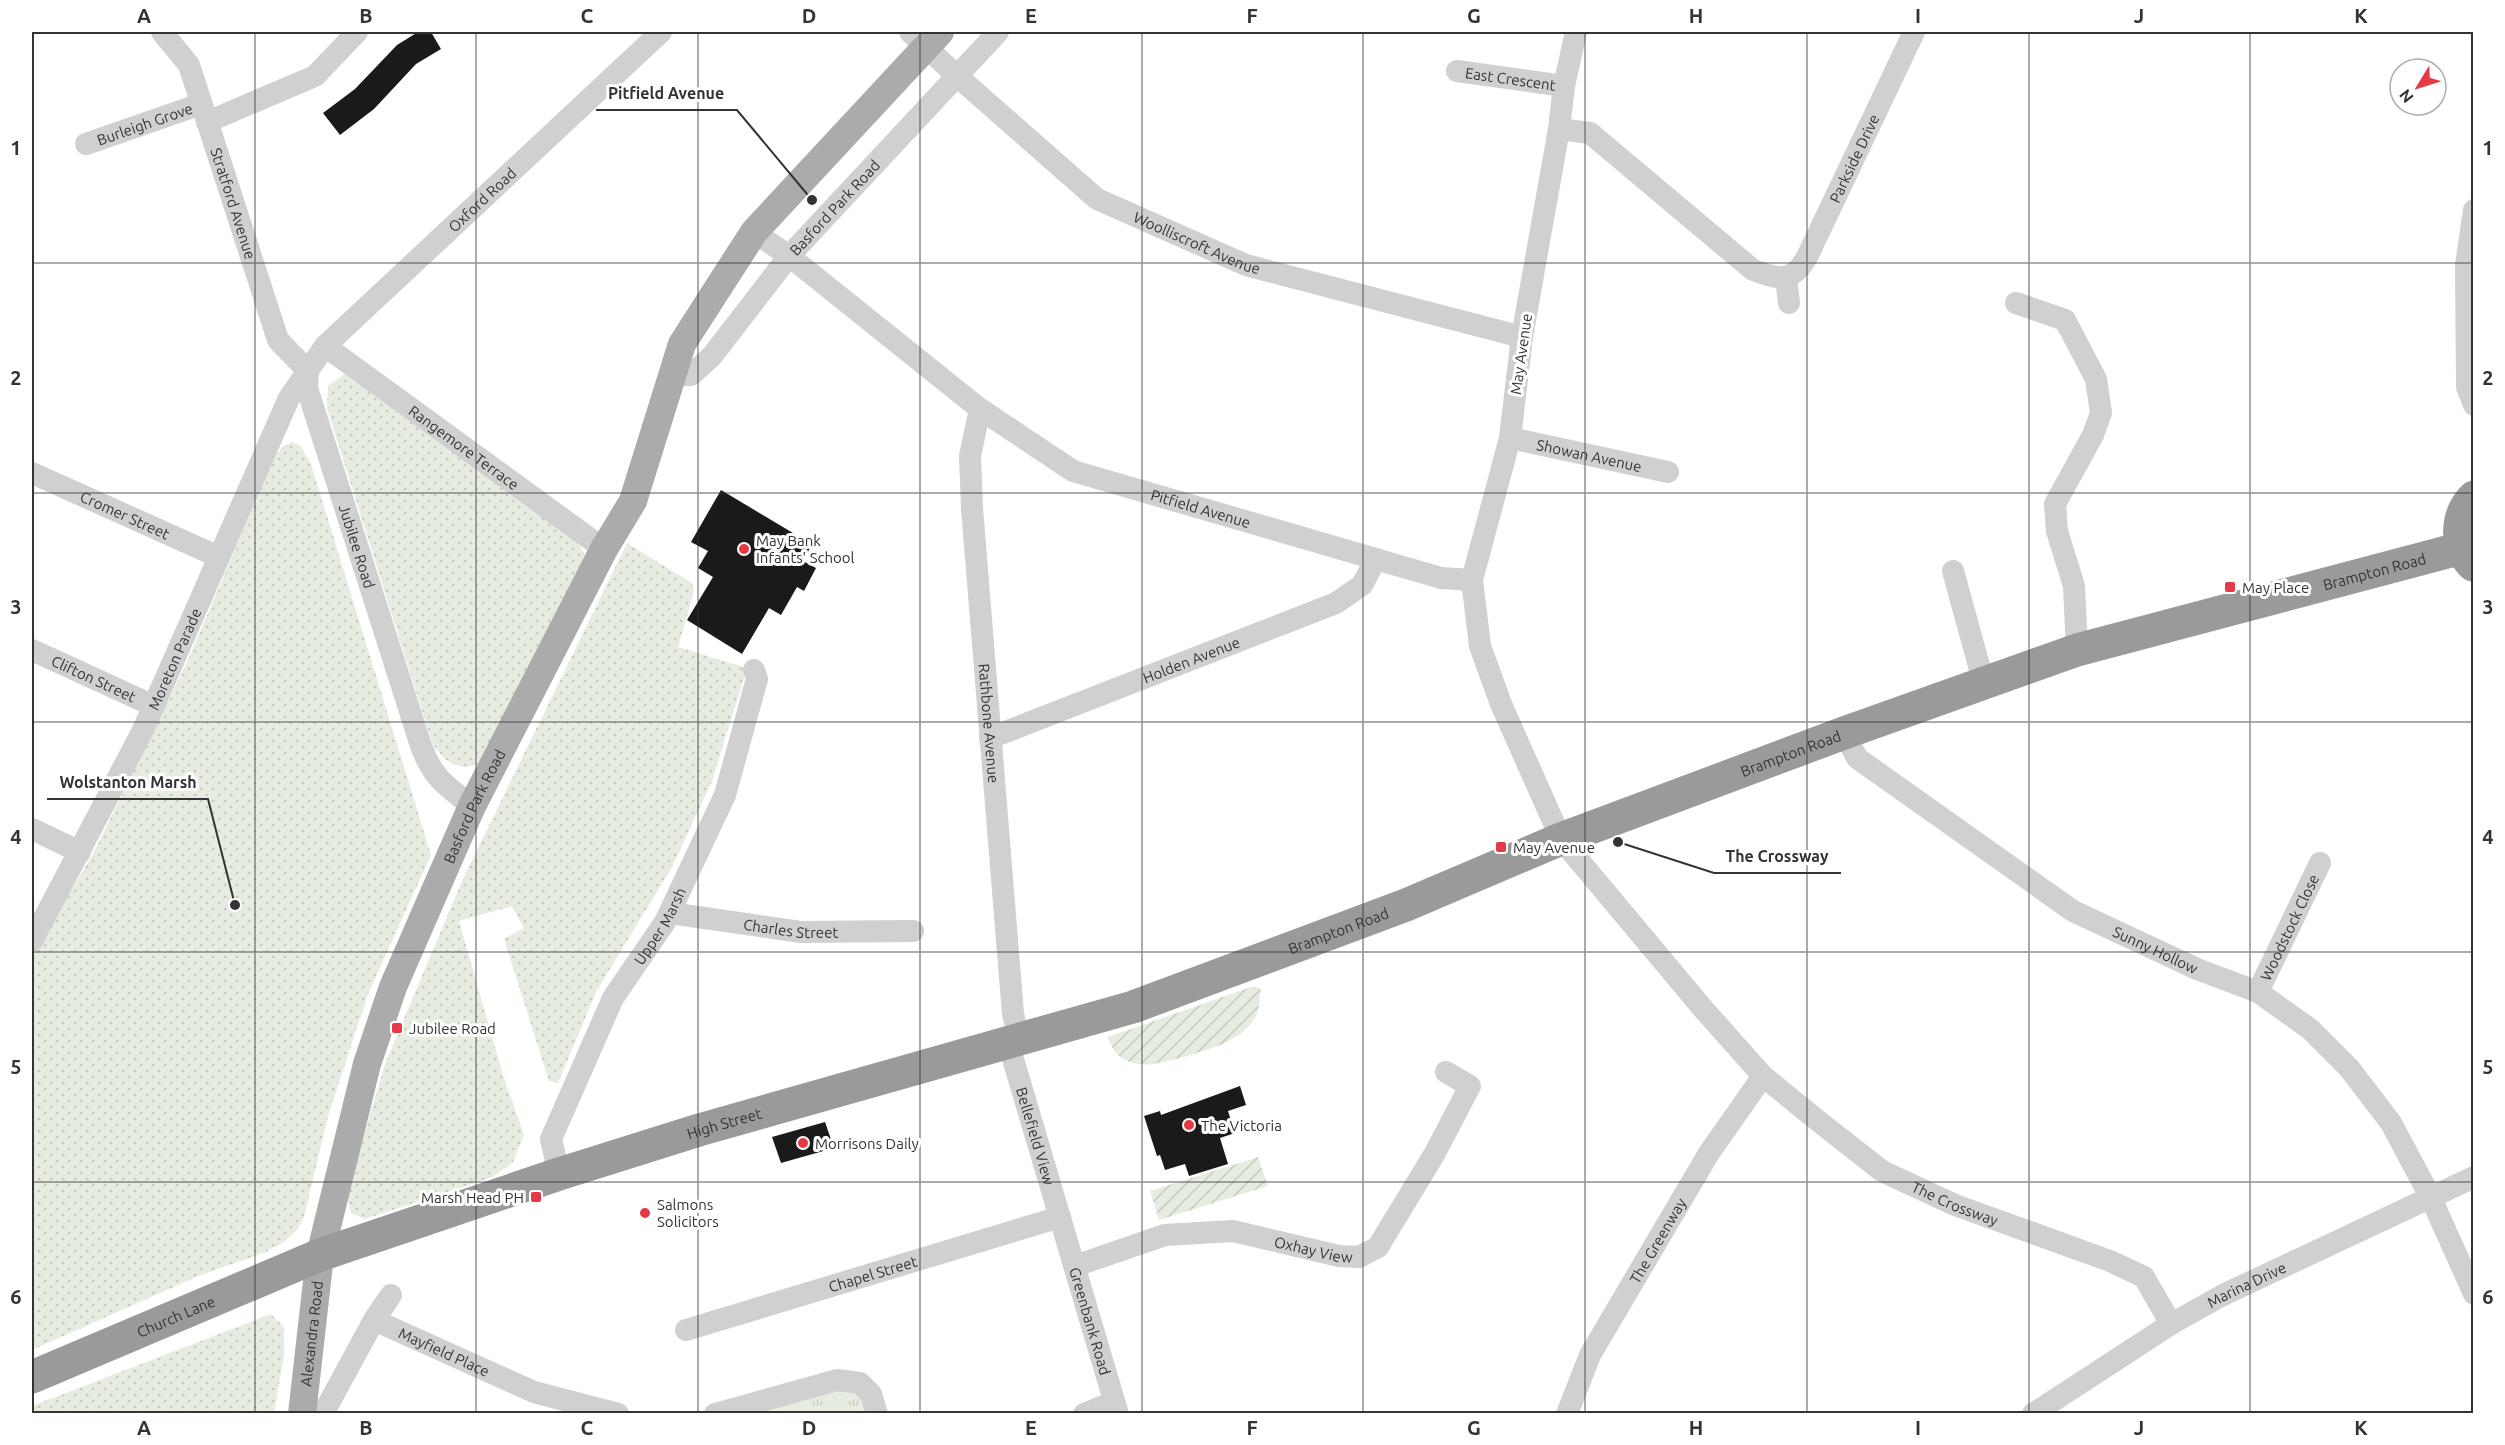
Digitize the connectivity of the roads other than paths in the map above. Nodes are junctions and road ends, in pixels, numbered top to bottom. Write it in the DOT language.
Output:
graph roads {
  1 [pos="162,32"];
  2 [pos="357,32"];
  3 [pos="660,32"];
  4 [pos="998,32"];
  5 [pos="1576,32"];
  6 [pos="1914,32"];
  7 [pos="925,37"];
  8 [pos="1457,71"];
  9 [pos="957,76"];
  10 [pos="1564,86"];
  11 [pos="204,113"];
  12 [pos="1559,129"];
  13 [pos="86,144"];
  14 [pos="2474,210"];
  15 [pos="754,232"];
  16 [pos="789,256"];
  17 [pos="1786,278"];
  18 [pos="1788,303"];
  19 [pos="2016,303"];
  20 [pos="1522,337"];
  21 [pos="325,346"];
  22 [pos="308,371"];
  23 [pos="672,376"];
  24 [pos="2474,405"];
  25 [pos="980,409"];
  26 [pos="1510,438"];
  27 [pos="1668,472"];
  28 [pos="32,473"];
  29 [pos="2474,497"];
  30 [pos="604,549"];
  31 [pos="219,557"];
  32 [pos="2468,557"];
  33 [pos="1376,559"];
  34 [pos="1953,571"];
  35 [pos="1472,580"];
  36 [pos="32,650"];
  37 [pos="2077,650"];
  38 [pos="754,670"];
  39 [pos="1984,684"];
  40 [pos="148,719"];
  41 [pos="1844,733"];
  42 [pos="990,738"];
  43 [pos="472,806"];
  44 [pos="32,829"];
  45 [pos="1561,839"];
  46 [pos="80,852"];
  47 [pos="2320,862"];
  48 [pos="669,914"];
  49 [pos="913,931"];
  50 [pos="32,941"];
  51 [pos="2258,992"];
  52 [pos="1133,1007"];
  53 [pos="1013,1040"];
  54 [pos="1446,1072"];
  55 [pos="1763,1076"];
  56 [pos="559,1174"];
  57 [pos="2474,1177"];
  58 [pos="2431,1198"];
  59 [pos="1062,1222"];
  60 [pos="320,1255"];
  61 [pos="1075,1266"];
  62 [pos="2474,1293"];
  63 [pos="391,1295"];
  64 [pos="374,1320"];
  65 [pos="2171,1324"];
  66 [pos="686,1330"];
  67 [pos="32,1377"];
  68 [pos="1116,1408"];
  69 [pos="302,1413"];
  70 [pos="323,1413"];
  71 [pos="618,1413"];
  72 [pos="715,1413"];
  73 [pos="877,1413"];
  74 [pos="1084,1413"];
  75 [pos="1567,1413"];
  76 [pos="2033,1413"];
  1 -- 11 [label="street, Stratford Avenue"];
  2 -- 11 [label="street, Burleigh Grove"];
  3 -- 21 [label="street, Oxford Road"];
  4 -- 9 [label="street, Basford Park Road"];
  5 -- 10 [label="street, May Avenue"];
  6 -- 17 [label="street, Parkside Drive"];
  7 -- 9 [label="street, Woolliscroft Avenue"];
  7 -- 15 [label="main road, Basford Park Road"];
  8 -- 10 [label="street, East Crescent"];
  9 -- 16 [label="street, Basford Park Road"];
  9 -- 20 [label="street, Woolliscroft Avenue"];
  10 -- 12 [label="street, May Avenue"];
  11 -- 13 [label="street, Burleigh Grove"];
  11 -- 22 [label="street, Stratford Avenue"];
  12 -- 17 [label="street"];
  12 -- 20 [label="street, May Avenue"];
  14 -- 24 [label="street"];
  15 -- 16 [label="street, Pitfield Avenue"];
  15 -- 23 [label="main road, Basford Park Road"];
  16 -- 23 [label="street, Basford Park Road"];
  16 -- 25 [label="street, Pitfield Avenue"];
  17 -- 18 [label="street"];
  19 -- 37 [label="street"];
  20 -- 26 [label="street, May Avenue"];
  21 -- 22 [label="street, Oxford Road"];
  21 -- 30 [label="street, Rangemore Terrace"];
  22 -- 31 [label="street, Moreton Parade"];
  22 -- 43 [label="street, Jubilee Road"];
  23 -- 30 [label="main road, Basford Park Road"];
  25 -- 33 [label="street, Pitfield Avenue"];
  25 -- 42 [label="street, Rathbone Avenue"];
  26 -- 27 [label="street, Showan Avenue"];
  26 -- 35 [label="street, May Avenue"];
  28 -- 31 [label="street, Cromer Street"];
  29 -- 32 [label="highway"];
  30 -- 43 [label="main road, Basford Park Road"];
  31 -- 40 [label="street, Moreton Parade"];
  32 -- 37 [label="highway, Brampton Road"];
  33 -- 35 [label="street, Pitfield Avenue"];
  33 -- 42 [label="street, Holden Avenue"];
  34 -- 39 [label="street"];
  35 -- 45 [label="street, May Avenue"];
  36 -- 40 [label="street, Clifton Street"];
  37 -- 39 [label="highway, Brampton Road"];
  38 -- 48 [label="street, Upper Marsh"];
  39 -- 41 [label="highway, Brampton Road"];
  40 -- 46 [label="street, Moreton Parade"];
  41 -- 45 [label="highway, Brampton Road"];
  41 -- 51 [label="street, Sunny Hollow"];
  42 -- 53 [label="street, Rathbone Avenue"];
  43 -- 60 [label="main road, Basford Park Road"];
  44 -- 46 [label="street"];
  45 -- 52 [label="highway, Brampton Road"];
  45 -- 55 [label="street, The Crossway"];
  46 -- 50 [label="street, Moreton Parade"];
  47 -- 51 [label="street, Woodstock Close"];
  48 -- 49 [label="street, Charles Street"];
  48 -- 56 [label="street, Upper Marsh"];
  51 -- 58 [label="street, Sunny Hollow"];
  52 -- 53 [label="highway, High Street"];
  53 -- 56 [label="highway, High Street"];
  53 -- 59 [label="street, Bellefield View"];
  54 -- 61 [label="street, Oxhay View"];
  55 -- 65 [label="street, The Crossway"];
  55 -- 75 [label="street, The Greenway"];
  56 -- 60 [label="highway, High Street"];
  57 -- 58 [label="street, Marina Drive"];
  58 -- 62 [label="street, Sunny Hollow"];
  58 -- 65 [label="street, Marina Drive"];
  59 -- 61 [label="street, Greenbank Road"];
  59 -- 66 [label="street, Chapel Street"];
  60 -- 67 [label="highway, Church Lane"];
  60 -- 69 [label="main road, Alexandra Road"];
  61 -- 68 [label="street, Greenbank Road"];
  63 -- 64 [label="street"];
  64 -- 70 [label="street"];
  64 -- 71 [label="street, Mayfield Place"];
  65 -- 76 [label="street, Marina Drive"];
  68 -- 74 [label="street"];
  72 -- 73 [label="street"];
}
